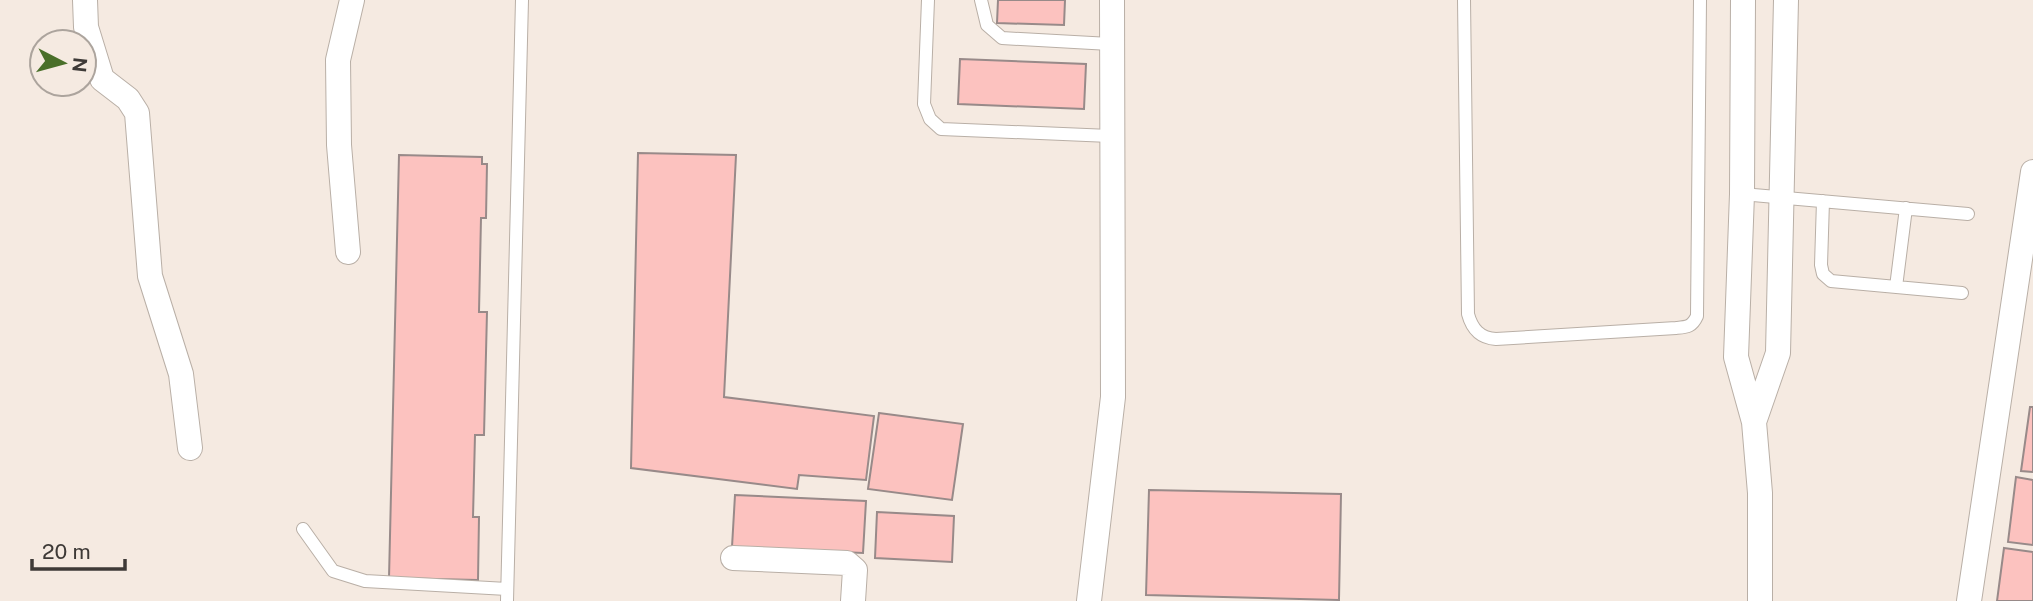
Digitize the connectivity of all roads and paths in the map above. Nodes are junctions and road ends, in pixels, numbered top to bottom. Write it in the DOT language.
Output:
graph roads {
  1 [pos="85,0"];
  2 [pos="352,0"];
  3 [pos="522,0"];
  4 [pos="928,0"];
  5 [pos="981,0"];
  6 [pos="1112,0"];
  7 [pos="1464,0"];
  8 [pos="1700,0"];
  9 [pos="1743,0"];
  10 [pos="1786,0"];
  11 [pos="1110,44"];
  12 [pos="1110,136"];
  13 [pos="2033,172"];
  14 [pos="1742,194"];
  15 [pos="1781,197"];
  16 [pos="1823,201"];
  17 [pos="1906,208"];
  18 [pos="1968,214"];
  19 [pos="348,252"];
  20 [pos="1896,287"];
  21 [pos="1962,293"];
  22 [pos="1754,422"];
  23 [pos="190,448"];
  24 [pos="303,529"];
  25 [pos="733,558"];
  26 [pos="507,595"];
  27 [pos="853,601"];
  28 [pos="1089,601"];
  29 [pos="1760,601"];
  30 [pos="1969,601"];
  1 -- 23 [label="street"];
  2 -- 19 [label="street"];
  3 -- 26 [label="lane"];
  4 -- 12 [label="lane"];
  5 -- 11 [label="lane"];
  6 -- 11 [label="street"];
  7 -- 8 [label="lane"];
  9 -- 14 [label="street"];
  10 -- 15 [label="street"];
  11 -- 12 [label="street"];
  12 -- 28 [label="street"];
  13 -- 30 [label="street"];
  14 -- 15 [label="lane"];
  14 -- 22 [label="street"];
  15 -- 16 [label="lane"];
  15 -- 22 [label="street"];
  16 -- 17 [label="lane"];
  16 -- 20 [label="lane"];
  17 -- 18 [label="lane"];
  17 -- 20 [label="lane"];
  20 -- 21 [label="lane"];
  22 -- 29 [label="street"];
  24 -- 26 [label="lane"];
  25 -- 27 [label="street"];
}
